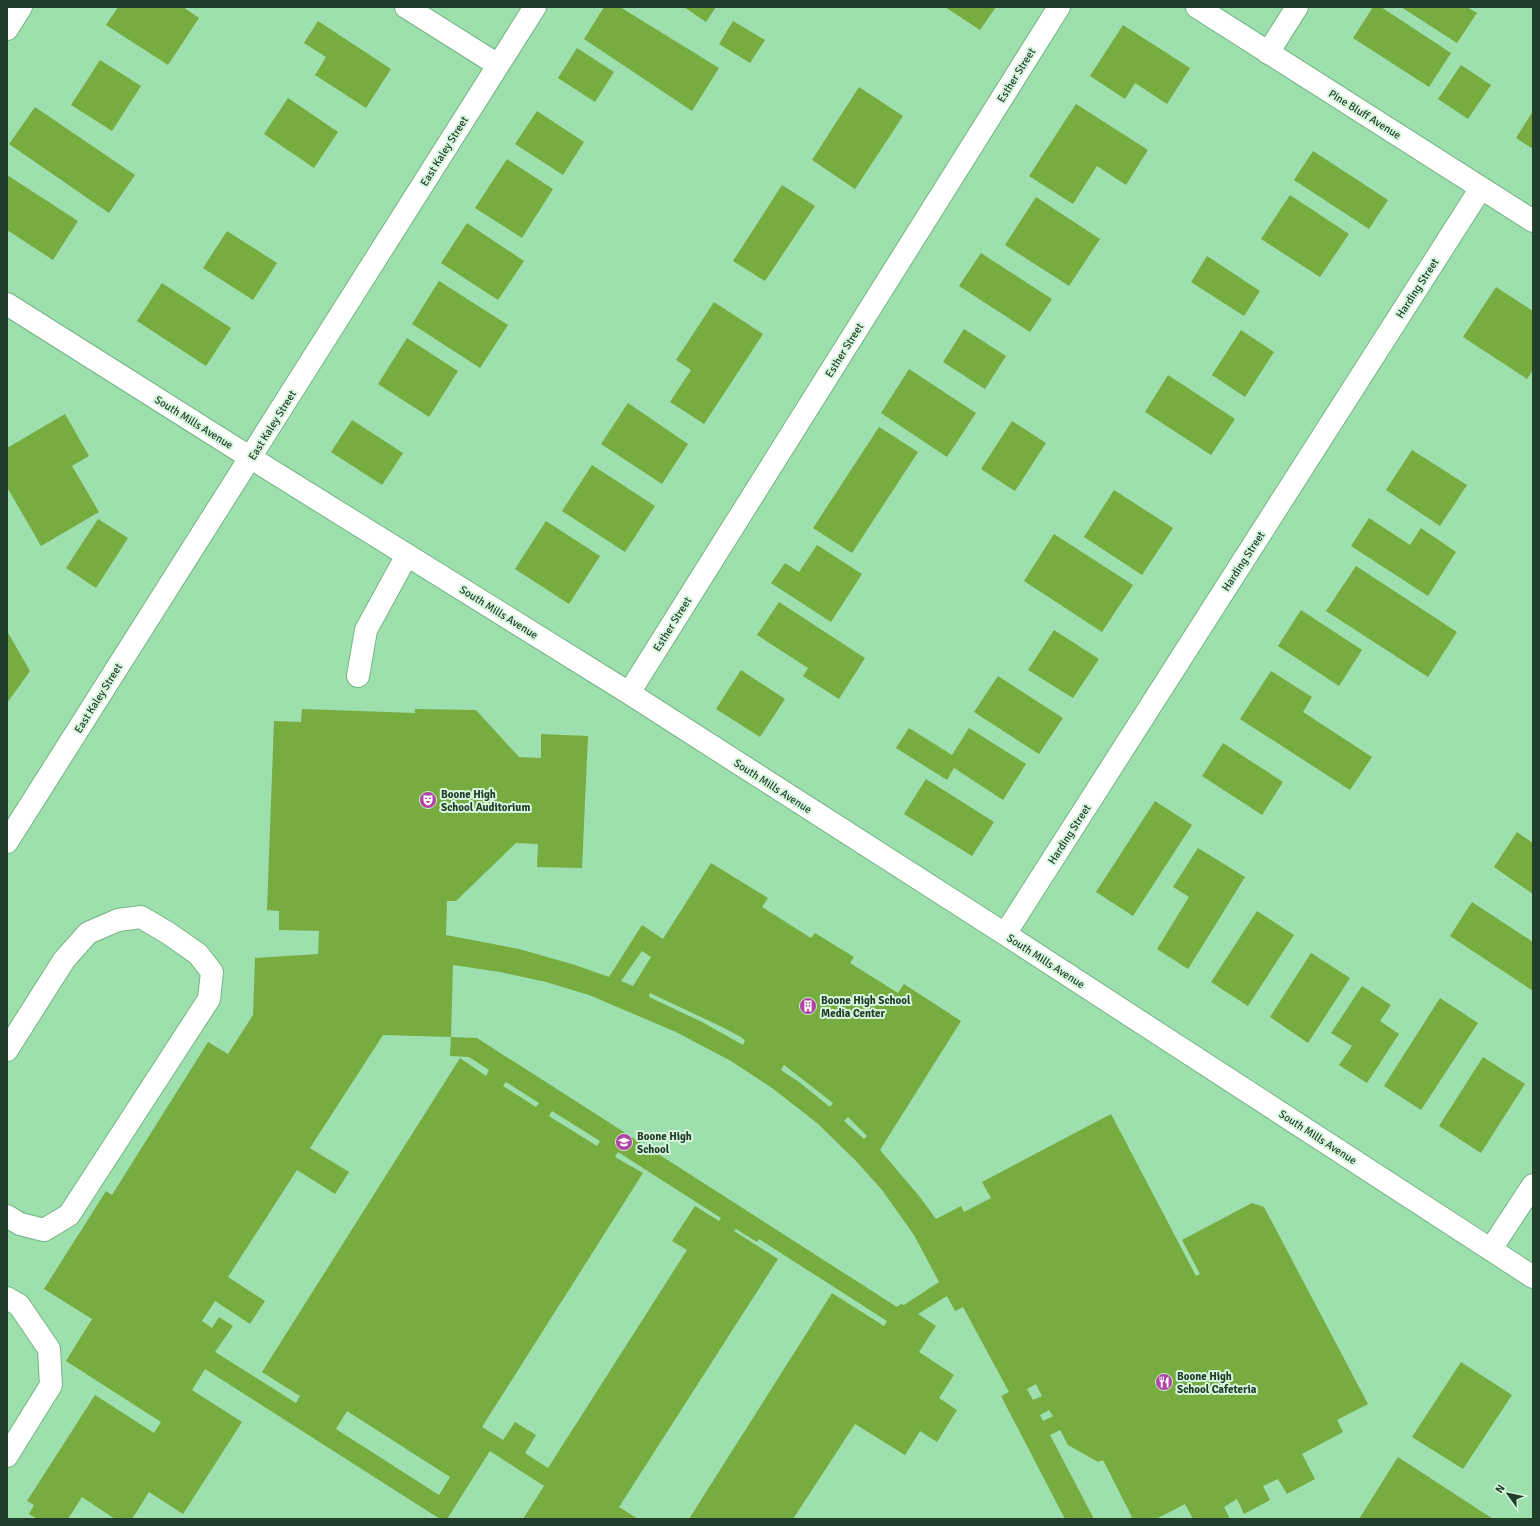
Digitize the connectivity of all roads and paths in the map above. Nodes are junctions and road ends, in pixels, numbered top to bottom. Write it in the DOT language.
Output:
graph roads {
  1 [pos="21,7"];
  2 [pos="406,7"];
  3 [pos="535,7"];
  4 [pos="1059,7"];
  5 [pos="1197,7"];
  6 [pos="1297,7"];
  7 [pos="7,29"];
  8 [pos="1268,53"];
  9 [pos="498,65"];
  10 [pos="1481,188"];
  11 [pos="1533,221"];
  12 [pos="7,304"];
  13 [pos="251,458"];
  14 [pos="407,555"];
  15 [pos="358,676"];
  16 [pos="629,693"];
  17 [pos="7,842"];
  18 [pos="1005,934"];
  19 [pos="7,1050"];
  20 [pos="1533,1185"];
  21 [pos="7,1216"];
  22 [pos="1491,1249"];
  23 [pos="1533,1277"];
  24 [pos="7,1298"];
  25 [pos="7,1456"];
  1 -- 7 [label="street"];
  2 -- 9 [label="street"];
  3 -- 9 [label="street, East Kaley Street"];
  4 -- 16 [label="street, Esther Street"];
  5 -- 8 [label="street, Pine Bluff Avenue"];
  6 -- 8 [label="street"];
  8 -- 10 [label="street, Pine Bluff Avenue"];
  9 -- 13 [label="street, East Kaley Street"];
  10 -- 11 [label="street, Pine Bluff Avenue"];
  10 -- 18 [label="street, Harding Street"];
  12 -- 13 [label="street, South Mills Avenue"];
  13 -- 14 [label="street, South Mills Avenue"];
  13 -- 17 [label="street, East Kaley Street"];
  14 -- 15 [label="street"];
  14 -- 16 [label="street, South Mills Avenue"];
  16 -- 18 [label="street, South Mills Avenue"];
  18 -- 22 [label="street, South Mills Avenue"];
  19 -- 21 [label="street"];
  20 -- 22 [label="street"];
  22 -- 23 [label="street, South Mills Avenue"];
  24 -- 25 [label="street"];
}
